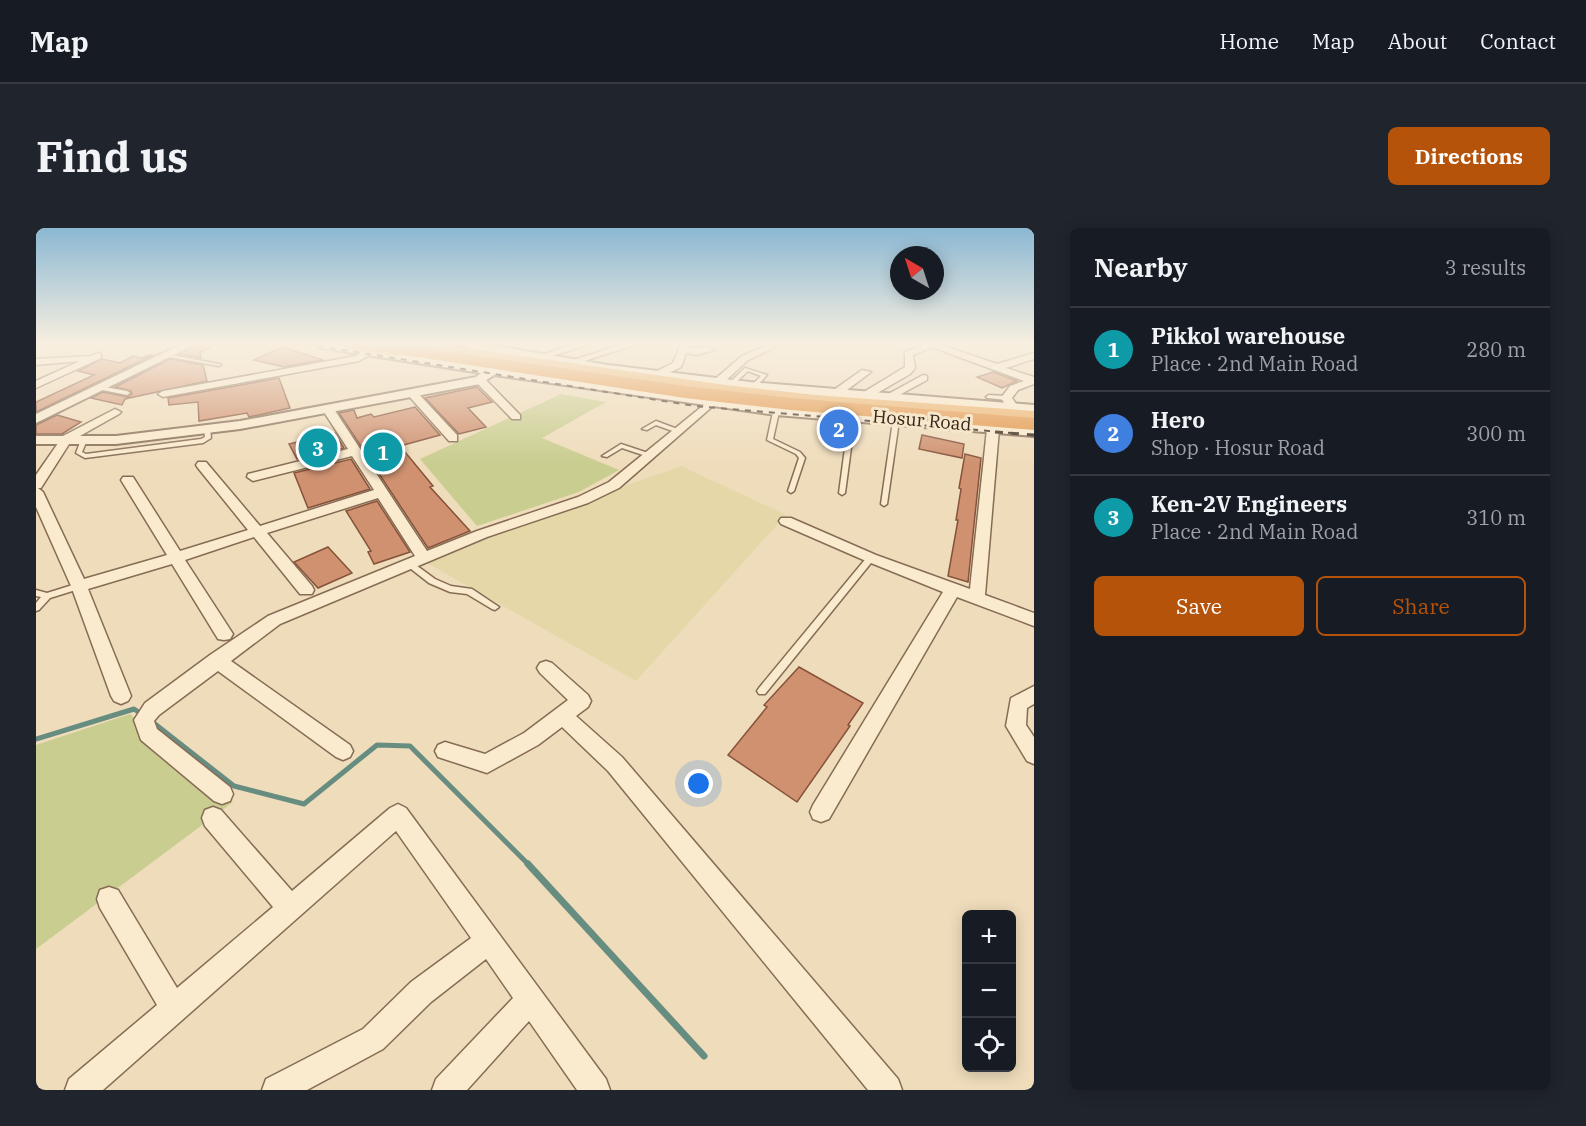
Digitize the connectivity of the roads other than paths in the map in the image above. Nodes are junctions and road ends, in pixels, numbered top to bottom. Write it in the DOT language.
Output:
graph roads {
  1 [pos="107,384"];
  2 [pos="216,384"];
  3 [pos="458,384"];
  4 [pos="484,384"];
  5 [pos="572,384"];
  6 [pos="609,384"];
  7 [pos="630,384"];
  8 [pos="667,384"];
  9 [pos="685,384"];
  10 [pos="733,384"];
  11 [pos="849,384"];
  12 [pos="893,384"];
  13 [pos="904,384"];
  14 [pos="1023,384"];
  15 [pos="99,388"];
  16 [pos="127,393"];
  17 [pos="412,393"];
  18 [pos="163,394"];
  19 [pos="835,394"];
  20 [pos="863,396"];
  21 [pos="989,397"];
  22 [pos="886,398"];
  23 [pos="710,403"];
  24 [pos="1009,403"];
  25 [pos="914,404"];
  26 [pos="328,409"];
  27 [pos="1034,409"];
  28 [pos="776,411"];
  29 [pos="115,412"];
  30 [pos="516,417"];
  31 [pos="852,418"];
  32 [pos="1034,418"];
  33 [pos="36,419"];
  34 [pos="896,421"];
  35 [pos="1034,424"];
  36 [pos="645,429"];
  37 [pos="993,429"];
  38 [pos="1034,430"];
  39 [pos="678,431"];
  40 [pos="453,438"];
  41 [pos="67,439"];
  42 [pos="36,440"];
  43 [pos="355,451"];
  44 [pos="649,455"];
  45 [pos="604,456"];
  46 [pos="202,465"];
  47 [pos="253,477"];
  48 [pos="128,480"];
  49 [pos="36,485"];
  50 [pos="791,491"];
  51 [pos="36,492"];
  52 [pos="382,492"];
  53 [pos="842,493"];
  54 [pos="884,504"];
  55 [pos="786,521"];
  56 [pos="257,532"];
  57 [pos="177,557"];
  58 [pos="871,558"];
  59 [pos="416,560"];
  60 [pos="79,586"];
  61 [pos="953,589"];
  62 [pos="306,590"];
  63 [pos="36,593"];
  64 [pos="47,596"];
  65 [pos="977,598"];
  66 [pos="495,607"];
  67 [pos="36,608"];
  68 [pos="1034,620"];
  69 [pos="224,634"];
  70 [pos="216,660"];
  71 [pos="546,668"];
  72 [pos="762,692"];
  73 [pos="1034,694"];
  74 [pos="121,696"];
  75 [pos="562,715"];
  76 [pos="343,751"];
  77 [pos="445,751"];
  78 [pos="1034,755"];
  79 [pos="222,794"];
  80 [pos="821,812"];
  81 [pos="213,818"];
  82 [pos="109,898"];
  83 [pos="291,907"];
  84 [pos="488,941"];
  85 [pos="529,1000"];
  86 [pos="174,1008"];
  87 [pos="80,1090"];
  88 [pos="277,1090"];
  89 [pos="447,1090"];
  90 [pos="595,1090"];
  91 [pos="887,1090"];
  1 -- 15 [label="street"];
  2 -- 18 [label="street"];
  3 -- 17 [label="street"];
  4 -- 30 [label="street"];
  5 -- 23 [label="street"];
  6 -- 38 [label="highway, Hosur Road"];
  7 -- 35 [label="highway"];
  8 -- 32 [label="highway"];
  9 -- 25 [label="highway, Hosur Road"];
  10 -- 19 [label="street"];
  11 -- 19 [label="street"];
  12 -- 20 [label="street"];
  13 -- 22 [label="street"];
  14 -- 24 [label="street"];
  15 -- 16 [label="lane"];
  15 -- 33 [label="street"];
  17 -- 26 [label="street"];
  17 -- 40 [label="street"];
  19 -- 20 [label="street"];
  20 -- 22 [label="street"];
  21 -- 24 [label="lane"];
  22 -- 25 [label="street"];
  23 -- 28 [label="street"];
  23 -- 39 [label="street"];
  24 -- 25 [label="street"];
  24 -- 27 [label="street"];
  25 -- 32 [label="highway, Hosur Road"];
  26 -- 41 [label="street"];
  26 -- 43 [label="street"];
  28 -- 31 [label="street"];
  28 -- 50 [label="lane"];
  29 -- 41 [label="street"];
  31 -- 34 [label="street"];
  31 -- 53 [label="lane"];
  34 -- 37 [label="street"];
  34 -- 54 [label="lane"];
  36 -- 39 [label="lane"];
  37 -- 38 [label="street"];
  37 -- 65 [label="street"];
  39 -- 44 [label="street"];
  41 -- 42 [label="street"];
  41 -- 49 [label="street"];
  43 -- 47 [label="street"];
  43 -- 52 [label="street"];
  44 -- 45 [label="lane"];
  44 -- 59 [label="street"];
  46 -- 56 [label="street"];
  48 -- 57 [label="street"];
  51 -- 60 [label="street"];
  52 -- 56 [label="street"];
  52 -- 59 [label="street"];
  55 -- 58 [label="street"];
  56 -- 57 [label="street"];
  56 -- 62 [label="street"];
  57 -- 60 [label="street"];
  57 -- 69 [label="street"];
  58 -- 61 [label="street"];
  58 -- 72 [label="lane"];
  59 -- 66 [label="lane"];
  59 -- 70 [label="street"];
  60 -- 64 [label="lane"];
  60 -- 74 [label="street"];
  61 -- 65 [label="street"];
  61 -- 80 [label="street"];
  63 -- 64 [label="lane"];
  64 -- 67 [label="lane"];
  65 -- 68 [label="street"];
  70 -- 76 [label="street"];
  70 -- 79 [label="street"];
  71 -- 75 [label="street"];
  73 -- 78 [label="street"];
  75 -- 77 [label="street"];
  75 -- 91 [label="street"];
  81 -- 83 [label="street"];
  82 -- 86 [label="street"];
  83 -- 84 [label="street"];
  83 -- 86 [label="street"];
  84 -- 85 [label="street"];
  84 -- 88 [label="street"];
  85 -- 89 [label="street"];
  85 -- 90 [label="street"];
  86 -- 87 [label="street"];
}
